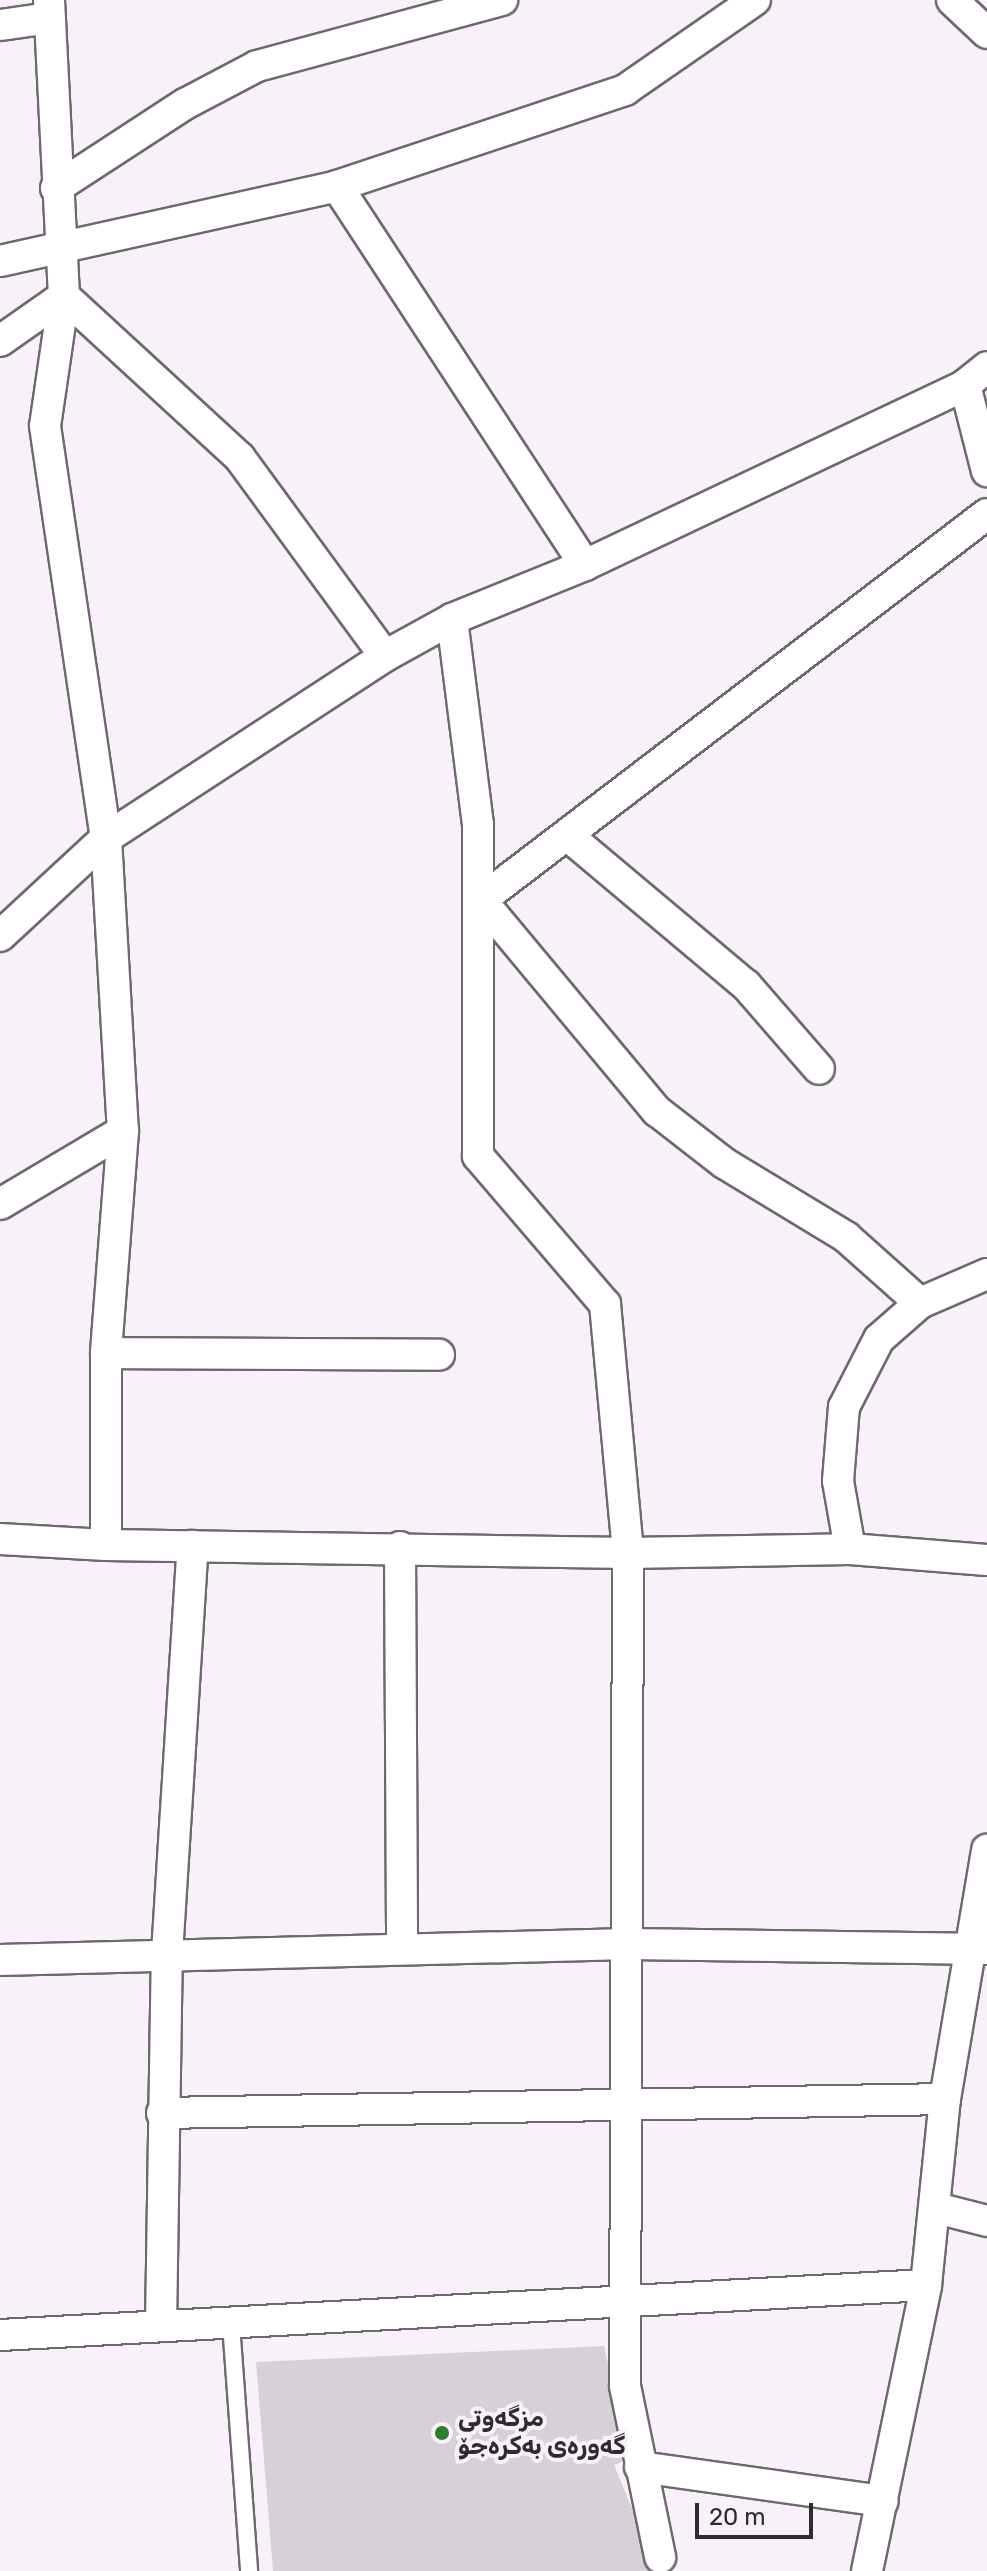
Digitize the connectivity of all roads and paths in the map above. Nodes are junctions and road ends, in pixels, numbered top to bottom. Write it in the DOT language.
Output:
graph roads {
  1 [pos="502,0"];
  2 [pos="755,0"];
  3 [pos="952,0"];
  4 [pos="49,9"];
  5 [pos="0,25"];
  6 [pos="987,33"];
  7 [pos="337,186"];
  8 [pos="56,188"];
  9 [pos="58,246"];
  10 [pos="0,261"];
  11 [pos="64,296"];
  12 [pos="0,341"];
  13 [pos="976,376"];
  14 [pos="987,471"];
  15 [pos="987,514"];
  16 [pos="585,565"];
  17 [pos="452,619"];
  18 [pos="385,656"];
  19 [pos="567,835"];
  20 [pos="106,838"];
  21 [pos="481,900"];
  22 [pos="0,936"];
  23 [pos="819,1069"];
  24 [pos="123,1131"];
  25 [pos="0,1204"];
  26 [pos="987,1274"];
  27 [pos="920,1303"];
  28 [pos="106,1353"];
  29 [pos="439,1355"];
  30 [pos="0,1539"];
  31 [pos="106,1545"];
  32 [pos="193,1546"];
  33 [pos="400,1547"];
  34 [pos="850,1549"];
  35 [pos="628,1553"];
  36 [pos="987,1560"];
  37 [pos="987,1850"];
  38 [pos="629,1944"];
  39 [pos="402,1947"];
  40 [pos="978,1948"];
  41 [pos="167,1954"];
  42 [pos="0,1960"];
  43 [pos="945,2099"];
  44 [pos="625,2105"];
  45 [pos="162,2113"];
  46 [pos="936,2208"];
  47 [pos="987,2221"];
  48 [pos="926,2285"];
  49 [pos="622,2302"];
  50 [pos="231,2324"];
  51 [pos="161,2326"];
  52 [pos="0,2335"];
  53 [pos="640,2467"];
  54 [pos="883,2501"];
  55 [pos="660,2557"];
  56 [pos="249,2571"];
  57 [pos="867,2571"];
  1 -- 8 [label="street"];
  2 -- 7 [label="street"];
  3 -- 6 [label="street"];
  4 -- 5 [label="street"];
  4 -- 8 [label="street"];
  7 -- 9 [label="street"];
  7 -- 16 [label="street"];
  8 -- 9 [label="street"];
  9 -- 10 [label="street"];
  9 -- 11 [label="street"];
  11 -- 12 [label="street"];
  11 -- 18 [label="street"];
  11 -- 20 [label="street"];
  13 -- 14 [label="street"];
  13 -- 16 [label="street"];
  15 -- 19 [label="street"];
  16 -- 17 [label="street"];
  17 -- 18 [label="street"];
  17 -- 21 [label="street"];
  18 -- 20 [label="street"];
  19 -- 21 [label="street"];
  19 -- 23 [label="street"];
  20 -- 22 [label="street"];
  20 -- 24 [label="street"];
  21 -- 27 [label="street"];
  21 -- 35 [label="street"];
  24 -- 25 [label="street"];
  24 -- 28 [label="street"];
  26 -- 27 [label="street"];
  27 -- 34 [label="street"];
  28 -- 29 [label="street"];
  28 -- 31 [label="street"];
  30 -- 31 [label="street"];
  31 -- 32 [label="street"];
  32 -- 33 [label="street"];
  32 -- 41 [label="street"];
  33 -- 35 [label="street"];
  33 -- 39 [label="street"];
  34 -- 35 [label="street"];
  34 -- 36 [label="street"];
  35 -- 38 [label="street"];
  37 -- 40 [label="street"];
  38 -- 39 [label="street"];
  38 -- 40 [label="street"];
  38 -- 44 [label="street"];
  39 -- 41 [label="street"];
  40 -- 43 [label="street"];
  41 -- 42 [label="street"];
  41 -- 45 [label="street"];
  43 -- 44 [label="street"];
  43 -- 46 [label="street"];
  44 -- 45 [label="street"];
  44 -- 49 [label="street"];
  45 -- 51 [label="street"];
  46 -- 47 [label="street"];
  46 -- 48 [label="street"];
  48 -- 49 [label="street"];
  48 -- 54 [label="street"];
  49 -- 50 [label="street"];
  49 -- 53 [label="street"];
  50 -- 51 [label="street"];
  50 -- 56 [label="lane"];
  51 -- 52 [label="street"];
  53 -- 54 [label="street"];
  53 -- 55 [label="street"];
  54 -- 57 [label="street"];
}
